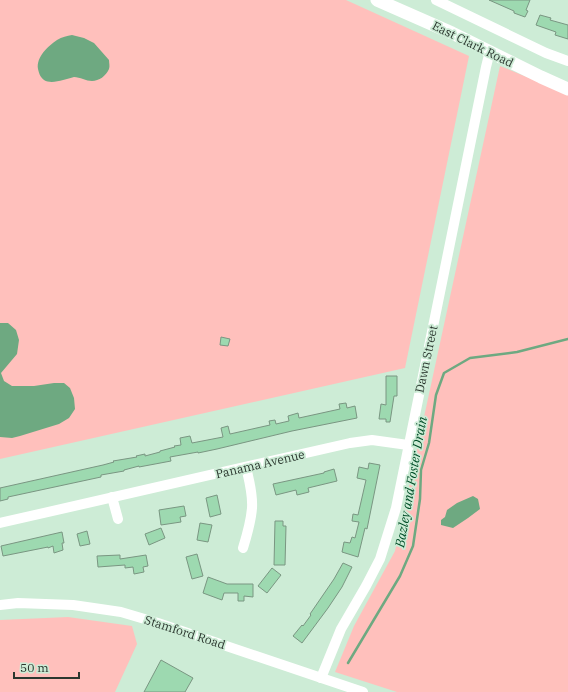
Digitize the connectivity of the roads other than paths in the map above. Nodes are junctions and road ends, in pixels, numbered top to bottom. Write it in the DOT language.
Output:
graph roads {
  1 [pos="377,0"];
  2 [pos="436,0"];
  3 [pos="490,51"];
  4 [pos="568,61"];
  5 [pos="568,89"];
  6 [pos="408,445"];
  7 [pos="246,467"];
  8 [pos="112,497"];
  9 [pos="118,519"];
  10 [pos="0,523"];
  11 [pos="243,548"];
  12 [pos="0,605"];
  13 [pos="321,678"];
  14 [pos="363,692"];
  1 -- 3 [label="main road, East Clark Road"];
  2 -- 4 [label="street"];
  3 -- 5 [label="main road, East Clark Road"];
  3 -- 6 [label="street, Dawn Street"];
  6 -- 7 [label="street, Panama Avenue"];
  6 -- 13 [label="street, Dawn Street"];
  7 -- 8 [label="street, Panama Avenue"];
  7 -- 11 [label="street"];
  8 -- 9 [label="street"];
  8 -- 10 [label="street, Panama Avenue"];
  12 -- 13 [label="street, Stamford Road"];
  13 -- 14 [label="street, Stamford Road"];
}
